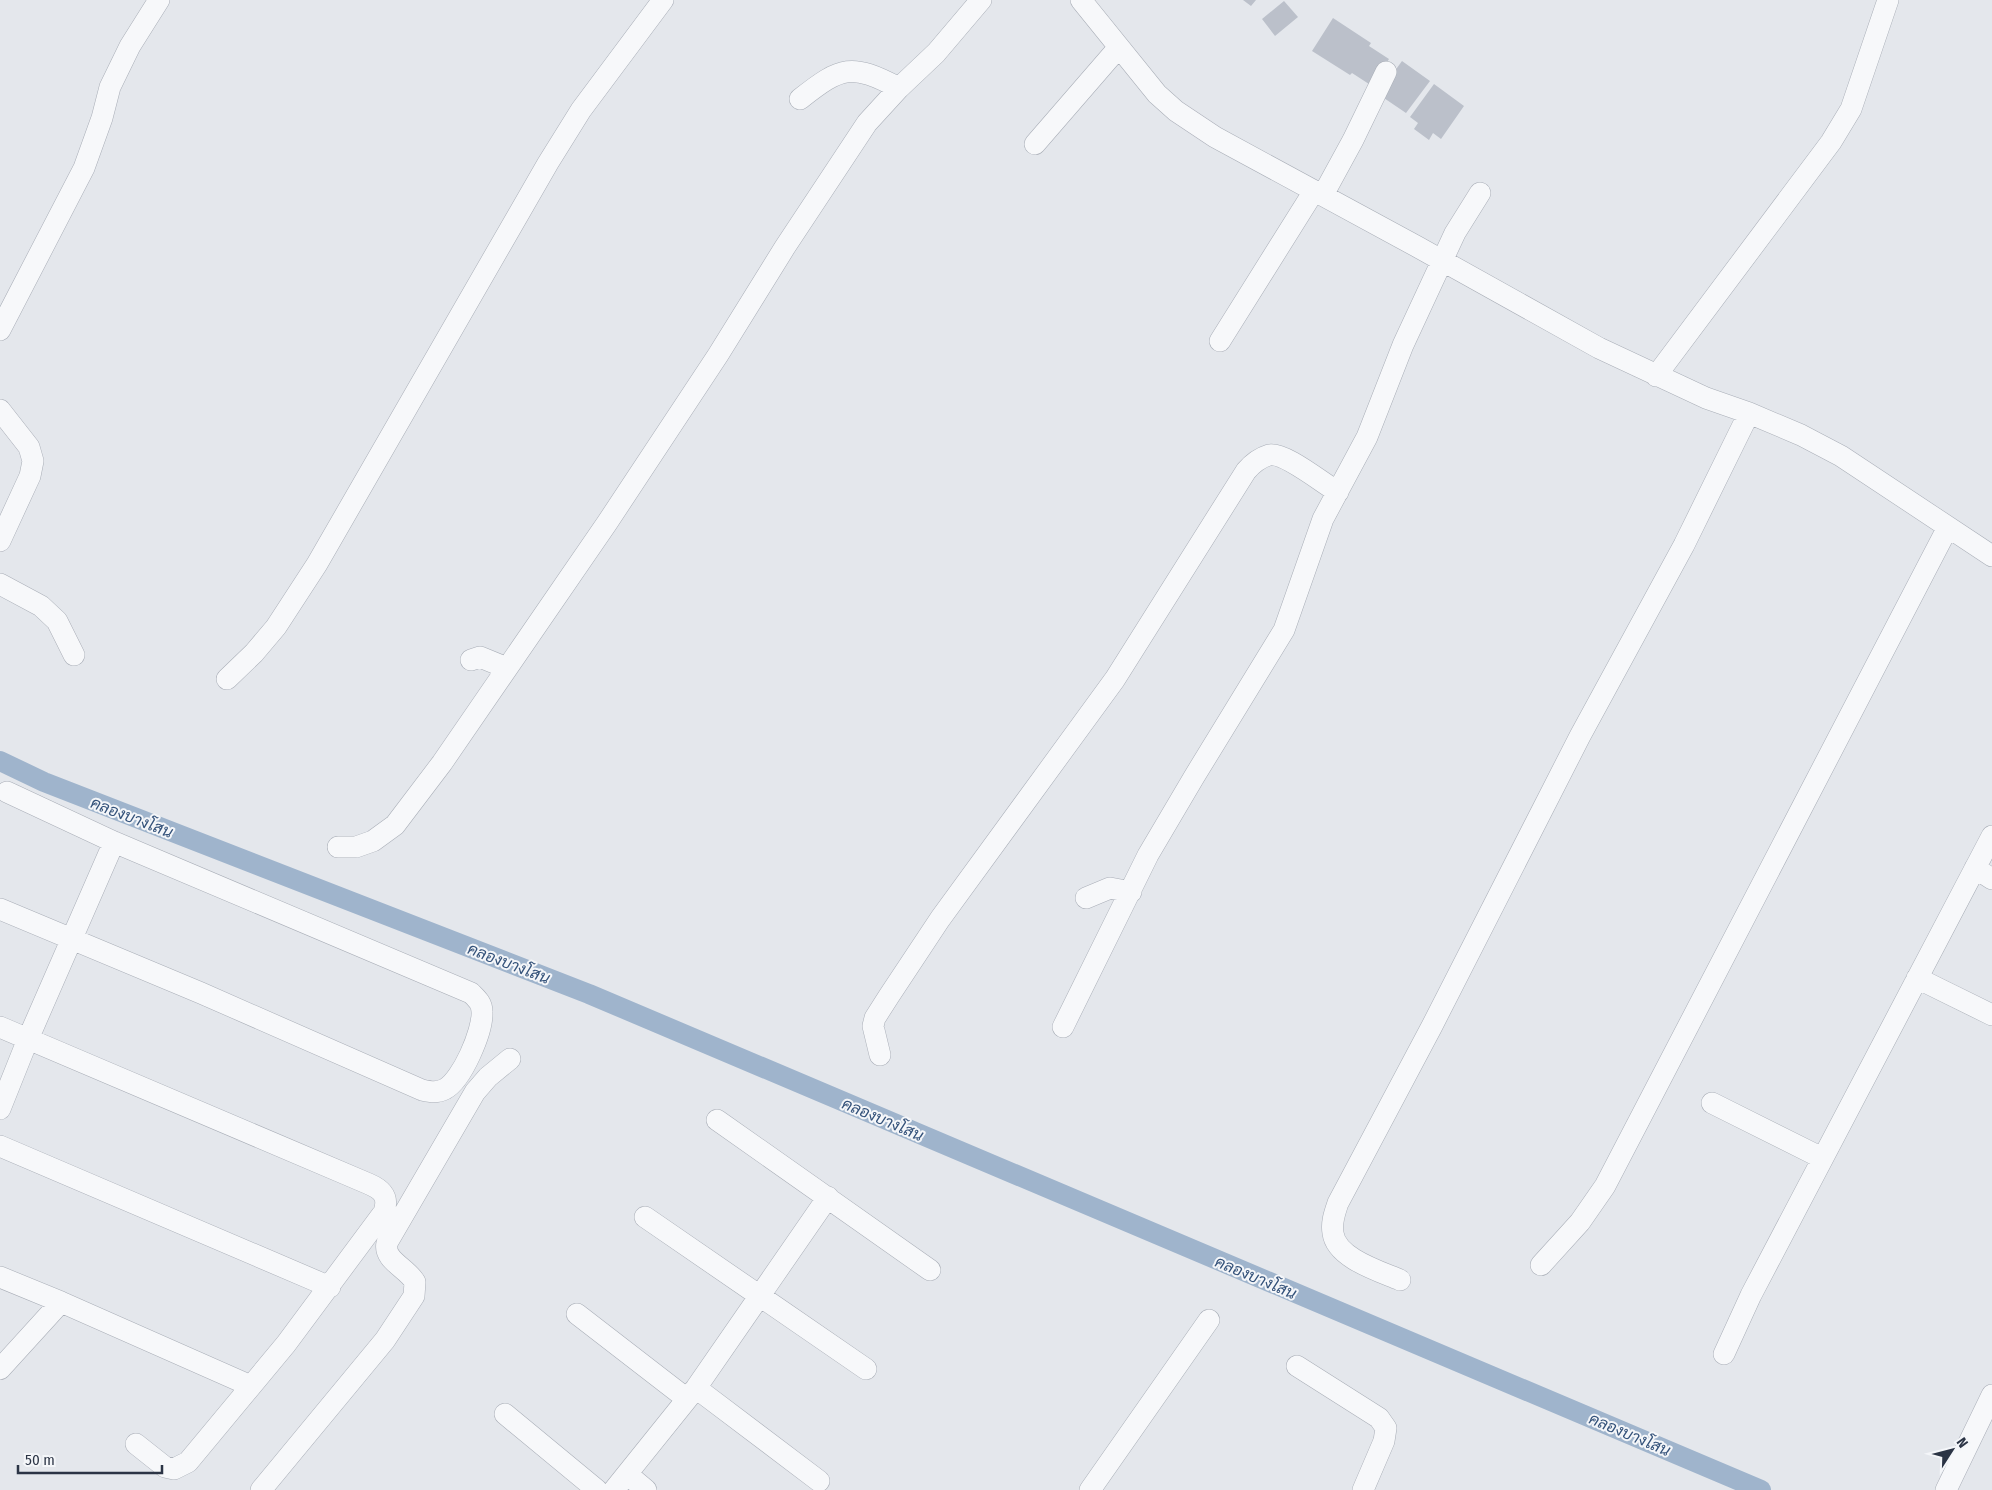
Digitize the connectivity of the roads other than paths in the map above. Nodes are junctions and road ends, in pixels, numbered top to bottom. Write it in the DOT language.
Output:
graph roads {
  1 [pos="159,0"];
  2 [pos="663,0"];
  3 [pos="981,0"];
  4 [pos="1081,0"];
  5 [pos="1888,0"];
  6 [pos="1119,47"];
  7 [pos="1386,72"];
  8 [pos="899,88"];
  9 [pos="800,99"];
  10 [pos="1035,144"];
  11 [pos="1318,193"];
  12 [pos="1480,193"];
  13 [pos="1442,261"];
  14 [pos="0,330"];
  15 [pos="1220,341"];
  16 [pos="1656,376"];
  17 [pos="0,410"];
  18 [pos="1748,413"];
  19 [pos="1338,492"];
  20 [pos="1948,528"];
  21 [pos="0,541"];
  22 [pos="1992,556"];
  23 [pos="0,584"];
  24 [pos="74,654"];
  25 [pos="471,660"];
  26 [pos="507,668"];
  27 [pos="227,679"];
  28 [pos="7,792"];
  29 [pos="1992,836"];
  30 [pos="114,842"];
  31 [pos="338,847"];
  32 [pos="1983,873"];
  33 [pos="1130,892"];
  34 [pos="1086,898"];
  35 [pos="0,909"];
  36 [pos="72,940"];
  37 [pos="1917,978"];
  38 [pos="1992,1015"];
  39 [pos="0,1027"];
  40 [pos="1063,1027"];
  41 [pos="28,1039"];
  42 [pos="880,1055"];
  43 [pos="510,1059"];
  44 [pos="1712,1103"];
  45 [pos="0,1109"];
  46 [pos="717,1120"];
  47 [pos="0,1146"];
  48 [pos="1822,1158"];
  49 [pos="828,1197"];
  50 [pos="645,1218"];
  51 [pos="1541,1264"];
  52 [pos="930,1270"];
  53 [pos="0,1276"];
  54 [pos="1400,1280"];
  55 [pos="330,1287"];
  56 [pos="759,1296"];
  57 [pos="61,1302"];
  58 [pos="577,1314"];
  59 [pos="1209,1320"];
  60 [pos="1724,1354"];
  61 [pos="1298,1366"];
  62 [pos="0,1369"];
  63 [pos="866,1369"];
  64 [pos="251,1386"];
  65 [pos="692,1394"];
  66 [pos="1992,1395"];
  67 [pos="505,1414"];
  68 [pos="136,1444"];
  69 [pos="819,1481"];
  70 [pos="621,1482"];
  71 [pos="261,1490"];
  72 [pos="597,1490"];
  73 [pos="646,1490"];
  74 [pos="1090,1490"];
  75 [pos="1363,1490"];
  76 [pos="1946,1490"];
  1 -- 14 [label="street"];
  2 -- 27 [label="street"];
  3 -- 8 [label="street"];
  4 -- 6 [label="street"];
  5 -- 16 [label="street"];
  6 -- 10 [label="street"];
  6 -- 11 [label="street"];
  7 -- 11 [label="street"];
  8 -- 9 [label="street"];
  8 -- 26 [label="street"];
  11 -- 13 [label="street"];
  11 -- 15 [label="street"];
  12 -- 13 [label="street"];
  13 -- 16 [label="street"];
  13 -- 19 [label="street"];
  16 -- 18 [label="street"];
  17 -- 21 [label="street"];
  18 -- 20 [label="street"];
  18 -- 54 [label="street"];
  19 -- 33 [label="street"];
  19 -- 42 [label="street"];
  20 -- 22 [label="street"];
  20 -- 51 [label="street"];
  23 -- 24 [label="street"];
  25 -- 26 [label="street"];
  26 -- 31 [label="street"];
  28 -- 30 [label="street"];
  29 -- 32 [label="street"];
  30 -- 36 [label="street"];
  30 -- 36 [label="street"];
  32 -- 37 [label="street"];
  33 -- 34 [label="street"];
  33 -- 40 [label="street"];
  35 -- 36 [label="street"];
  36 -- 41 [label="street"];
  37 -- 38 [label="street"];
  37 -- 48 [label="street"];
  39 -- 41 [label="street"];
  41 -- 45 [label="street"];
  41 -- 55 [label="street"];
  43 -- 71 [label="street"];
  44 -- 48 [label="street"];
  46 -- 49 [label="street"];
  47 -- 55 [label="street"];
  48 -- 60 [label="street"];
  49 -- 52 [label="street"];
  49 -- 56 [label="street"];
  50 -- 56 [label="street"];
  53 -- 57 [label="street"];
  55 -- 64 [label="street"];
  56 -- 63 [label="street"];
  56 -- 65 [label="street"];
  57 -- 62 [label="street"];
  57 -- 64 [label="street"];
  58 -- 65 [label="street"];
  59 -- 74 [label="street"];
  61 -- 75 [label="street"];
  64 -- 68 [label="street"];
  65 -- 69 [label="street"];
  65 -- 70 [label="street"];
  66 -- 76 [label="street"];
  67 -- 72 [label="street"];
  70 -- 73 [label="street"];
}
